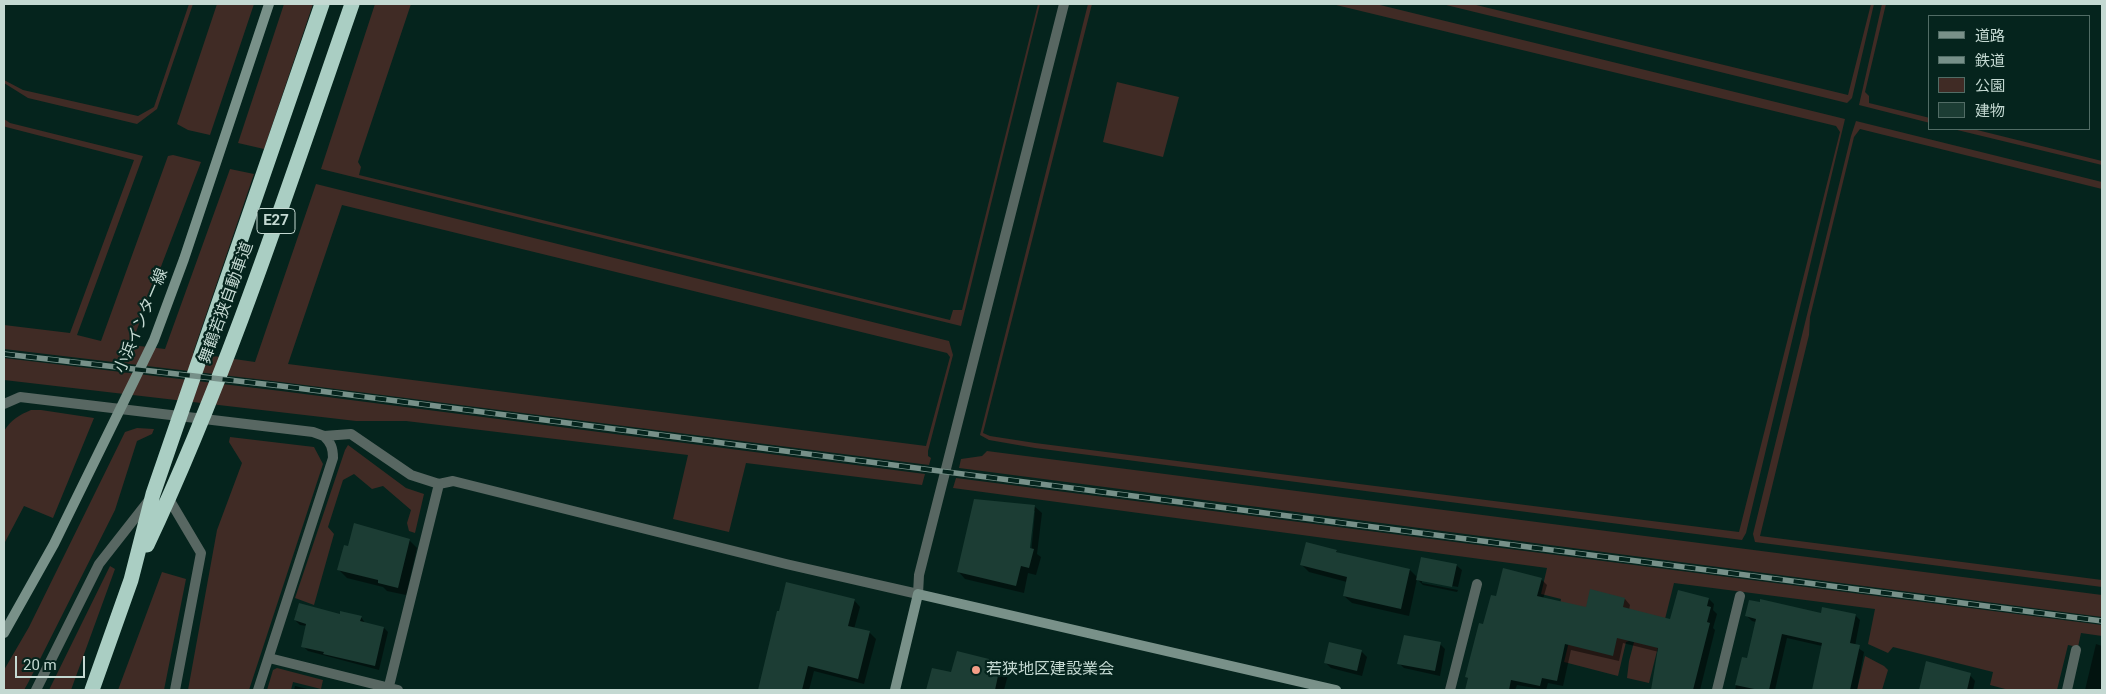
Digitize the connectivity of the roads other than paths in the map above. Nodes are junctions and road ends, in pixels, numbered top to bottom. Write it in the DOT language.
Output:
graph roads {
  1 [pos="269,4"];
  2 [pos="322,4"];
  3 [pos="352,4"];
  4 [pos="1064,4"];
  5 [pos="4,404"];
  6 [pos="324,436"];
  7 [pos="439,484"];
  8 [pos="154,494"];
  9 [pos="169,499"];
  10 [pos="131,580"];
  11 [pos="1477,584"];
  12 [pos="918,594"];
  13 [pos="1740,596"];
  14 [pos="4,633"];
  15 [pos="2076,650"];
  16 [pos="268,658"];
  17 [pos="36,690"];
  18 [pos="92,690"];
  19 [pos="175,690"];
  20 [pos="258,690"];
  21 [pos="392,690"];
  22 [pos="896,690"];
  23 [pos="1336,690"];
  24 [pos="1450,690"];
  25 [pos="1717,690"];
  26 [pos="2067,690"];
  1 -- 14 [label="main road, 小浜インター線"];
  2 -- 8 [label="highway, 舞鶴若狭自動車道 / E27"];
  3 -- 9 [label="highway, 舞鶴若狭自動車道 / E27"];
  4 -- 12 [label="street"];
  5 -- 6 [label="street"];
  6 -- 7 [label="street"];
  6 -- 16 [label="street"];
  7 -- 12 [label="street"];
  7 -- 21 [label="street"];
  8 -- 10 [label="highway, 舞鶴若狭自動車道 / E27"];
  8 -- 17 [label="street"];
  9 -- 10 [label="highway, 舞鶴若狭自動車道 / E27"];
  9 -- 19 [label="street"];
  10 -- 18 [label="highway, 舞鶴若狭自動車道 / E27"];
  11 -- 24 [label="street"];
  12 -- 22 [label="main road"];
  12 -- 23 [label="main road"];
  13 -- 25 [label="street"];
  15 -- 26 [label="street"];
  16 -- 20 [label="street"];
  16 -- 21 [label="street"];
}
